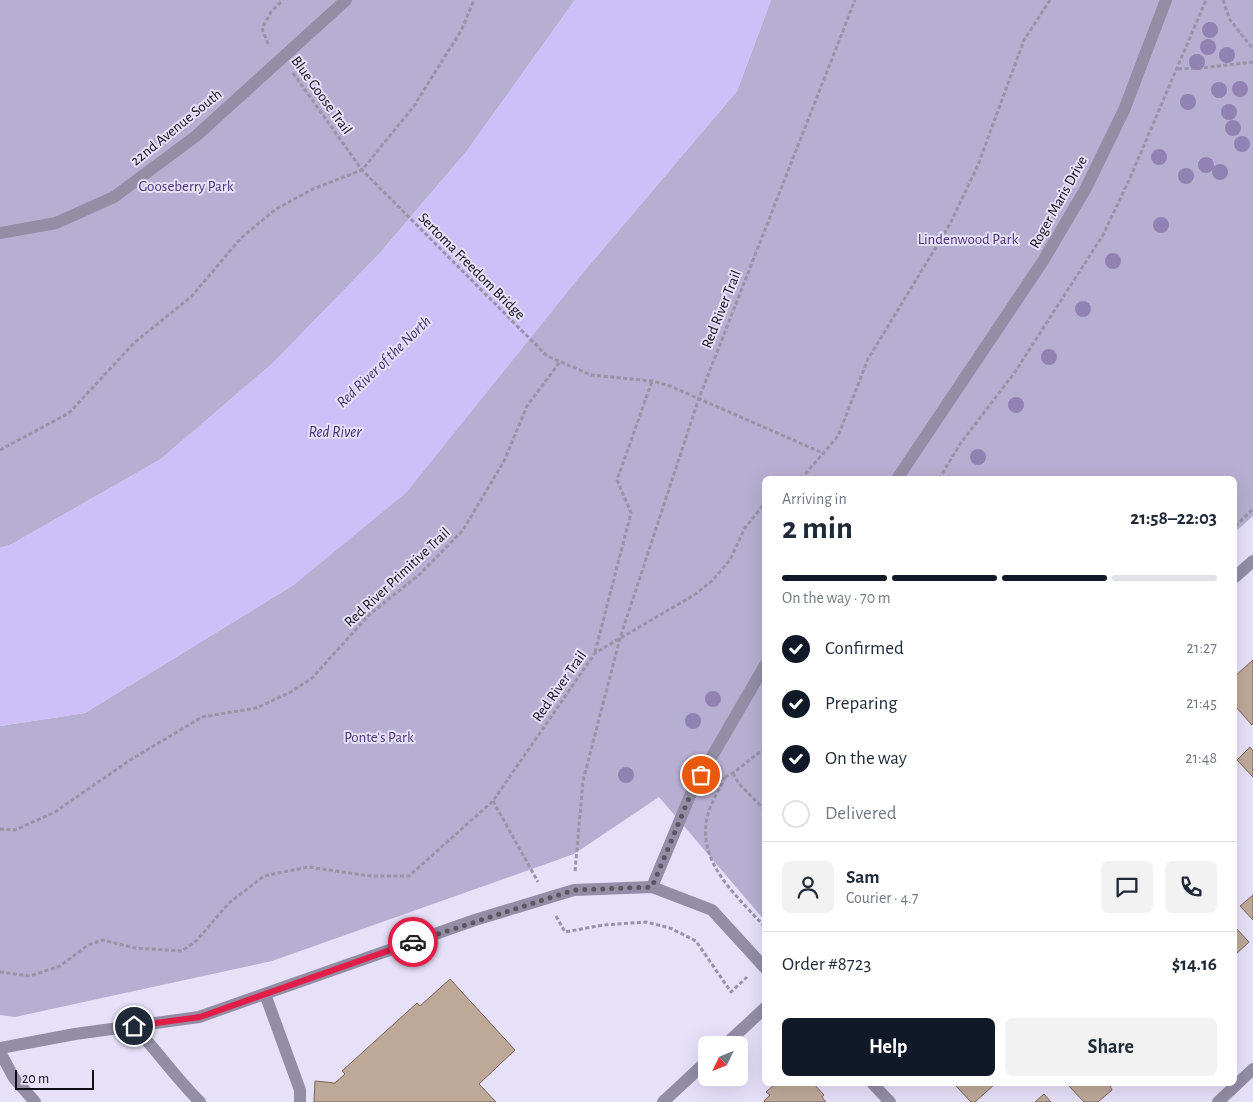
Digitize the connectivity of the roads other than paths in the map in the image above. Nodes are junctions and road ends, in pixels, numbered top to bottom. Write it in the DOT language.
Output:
graph roads {
  1 [pos="346,0"];
  2 [pos="1166,0"];
  3 [pos="0,233"];
  4 [pos="899,476"];
  5 [pos="1253,561"];
  6 [pos="1237,576"];
  7 [pos="762,670"];
  8 [pos="652,887"];
  9 [pos="762,965"];
  10 [pos="265,994"];
  11 [pos="762,1011"];
  12 [pos="134,1026"];
  13 [pos="735,1036"];
  14 [pos="0,1050"];
  15 [pos="698,1069"];
  16 [pos="1253,1069"];
  17 [pos="1237,1084"];
  18 [pos="875,1086"];
  19 [pos="1235,1086"];
  20 [pos="35,1102"];
  21 [pos="200,1102"];
  22 [pos="300,1102"];
  23 [pos="663,1102"];
  24 [pos="890,1102"];
  25 [pos="1218,1102"];
  1 -- 3 [label="street, 22nd Avenue South"];
  2 -- 4 [label="street, Roger Maris Drive"];
  5 -- 6 [label="street"];
  7 -- 8 [label="street"];
  8 -- 9 [label="street"];
  8 -- 10 [label="street"];
  10 -- 12 [label="street"];
  10 -- 22 [label="street"];
  11 -- 13 [label="street"];
  12 -- 14 [label="street"];
  12 -- 21 [label="street"];
  14 -- 20 [label="street"];
  15 -- 23 [label="street"];
  16 -- 17 [label="street"];
  18 -- 24 [label="street"];
  19 -- 25 [label="street"];
}
